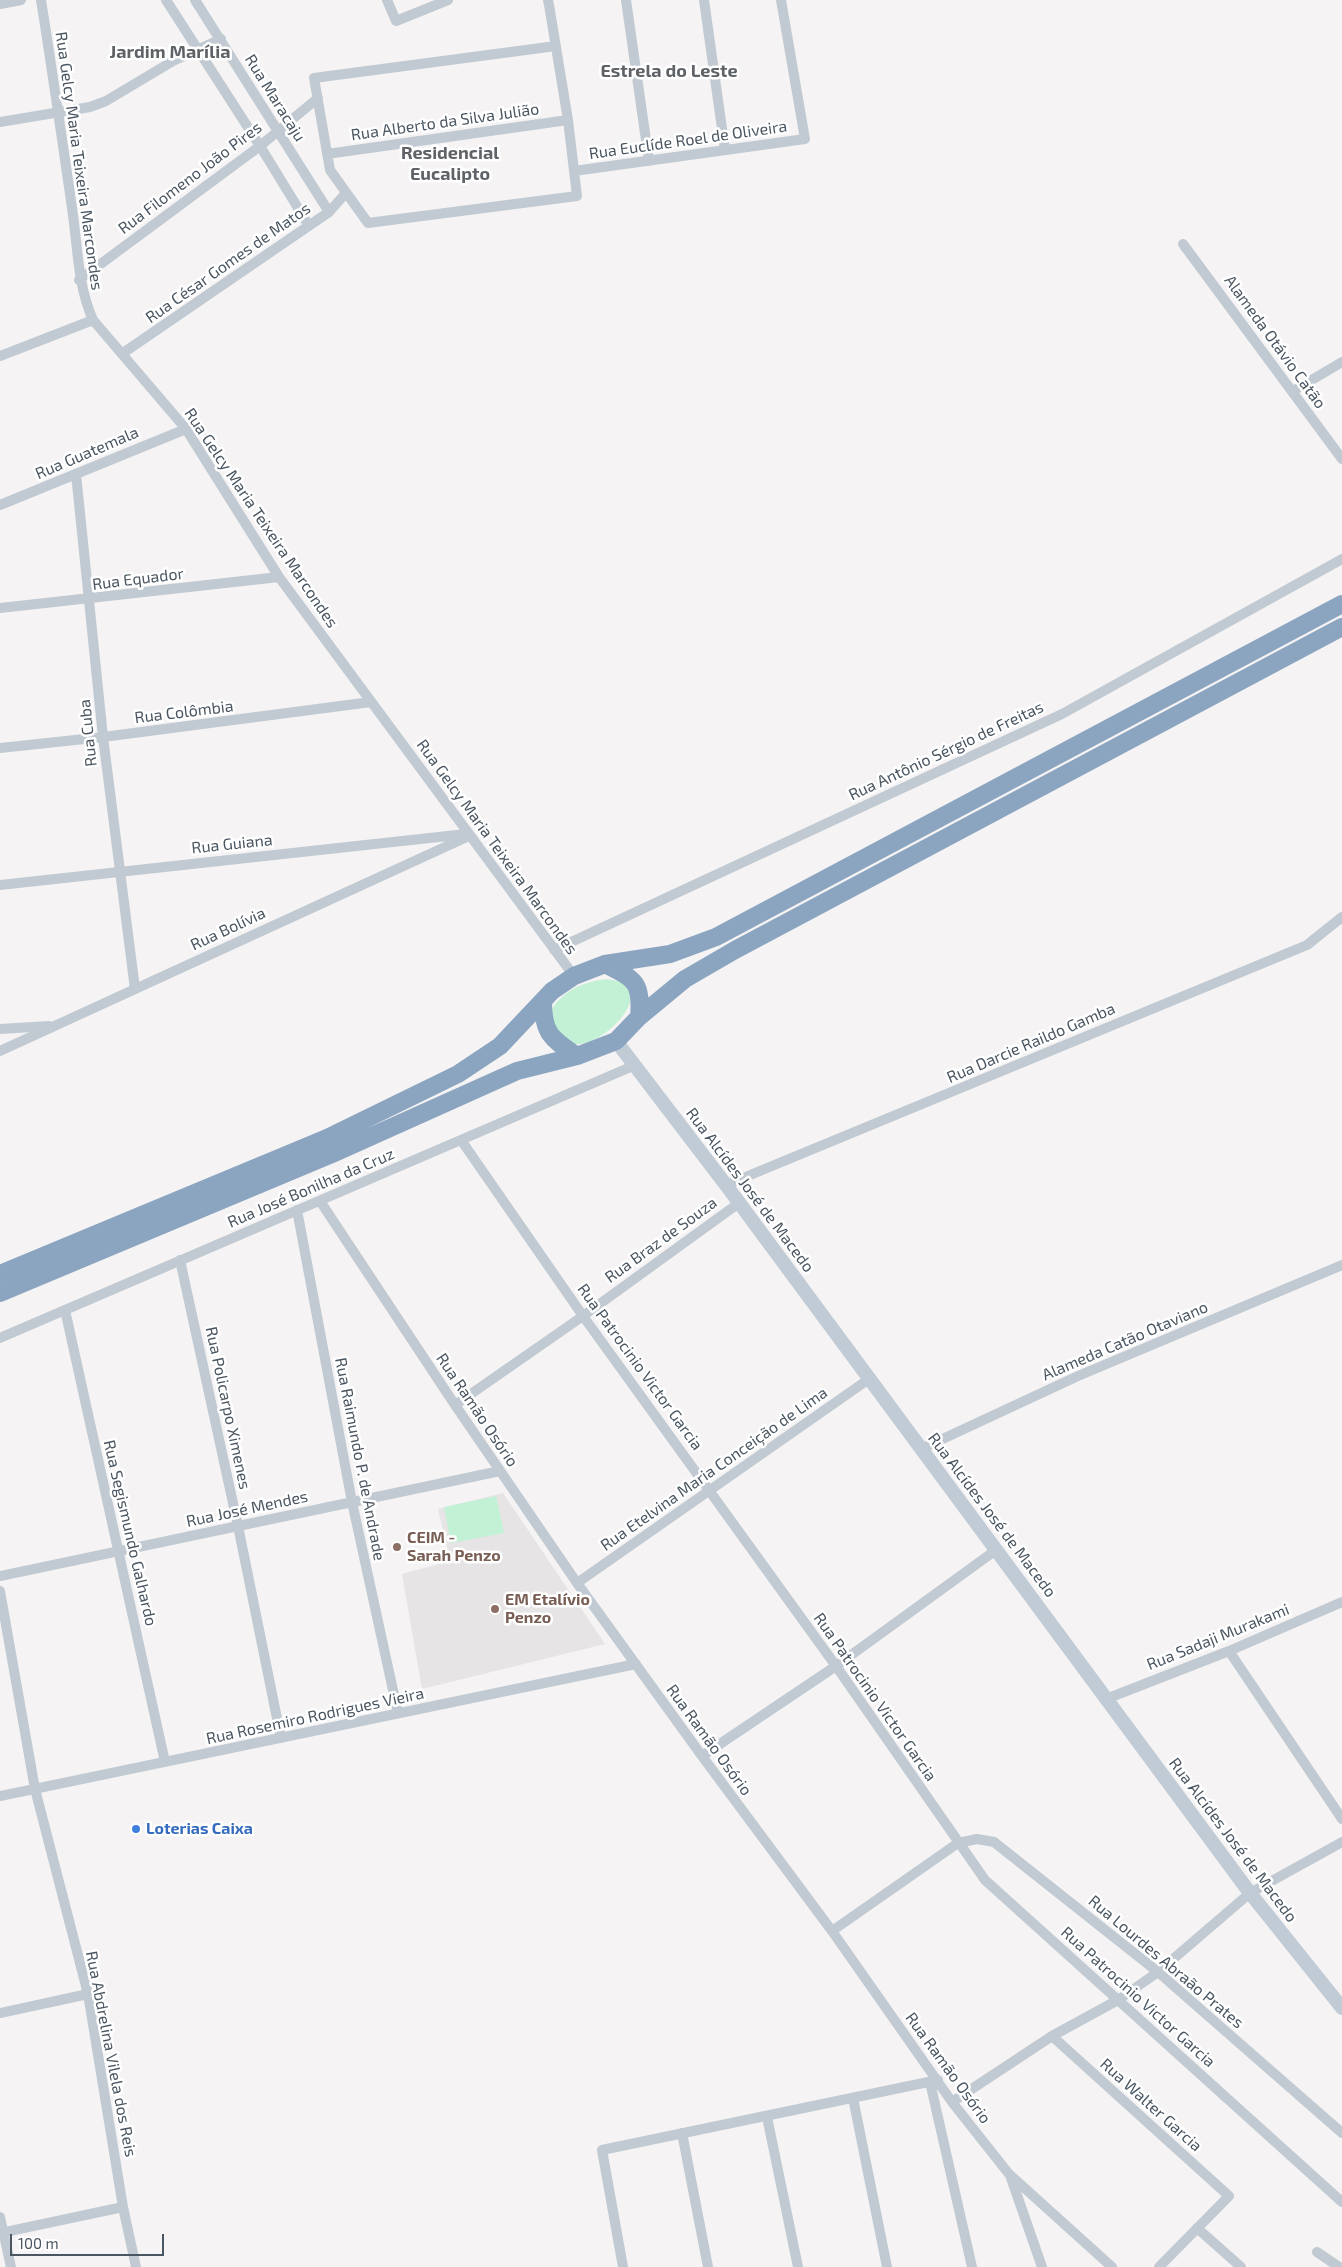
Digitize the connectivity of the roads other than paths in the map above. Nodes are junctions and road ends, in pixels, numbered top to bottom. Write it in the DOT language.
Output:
graph roads {
  1 [pos="21,0"];
  2 [pos="41,0"];
  3 [pos="166,0"];
  4 [pos="195,0"];
  5 [pos="388,0"];
  6 [pos="448,0"];
  7 [pos="548,0"];
  8 [pos="626,0"];
  9 [pos="704,0"];
  10 [pos="781,0"];
  11 [pos="0,4"];
  12 [pos="221,39"];
  13 [pos="556,46"];
  14 [pos="198,49"];
  15 [pos="318,98"];
  16 [pos="58,111"];
  17 [pos="568,120"];
  18 [pos="0,122"];
  19 [pos="280,130"];
  20 [pos="260,146"];
  21 [pos="726,150"];
  22 [pos="327,154"];
  23 [pos="649,161"];
  24 [pos="574,171"];
  25 [pos="346,193"];
  26 [pos="329,212"];
  27 [pos="309,226"];
  28 [pos="1183,244"];
  29 [pos="79,280"];
  30 [pos="93,320"];
  31 [pos="124,354"];
  32 [pos="0,356"];
  33 [pos="1342,362"];
  34 [pos="1293,391"];
  35 [pos="186,429"];
  36 [pos="1342,459"];
  37 [pos="76,474"];
  38 [pos="0,504"];
  39 [pos="1342,559"];
  40 [pos="280,576"];
  41 [pos="89,600"];
  42 [pos="1342,604"];
  43 [pos="0,608"];
  44 [pos="1342,627"];
  45 [pos="372,702"];
  46 [pos="103,737"];
  47 [pos="0,748"];
  48 [pos="469,835"];
  49 [pos="119,872"];
  50 [pos="0,885"];
  51 [pos="1342,917"];
  52 [pos="554,950"];
  53 [pos="605,964"];
  54 [pos="574,976"];
  55 [pos="135,989"];
  56 [pos="543,1002"];
  57 [pos="639,1017"];
  58 [pos="57,1025"];
  59 [pos="0,1029"];
  60 [pos="616,1041"];
  61 [pos="0,1051"];
  62 [pos="577,1056"];
  63 [pos="633,1066"];
  64 [pos="461,1140"];
  65 [pos="726,1185"];
  66 [pos="320,1201"];
  67 [pos="739,1203"];
  68 [pos="297,1210"];
  69 [pos="180,1260"];
  70 [pos="1342,1265"];
  71 [pos="0,1274"];
  72 [pos="0,1293"];
  73 [pos="65,1310"];
  74 [pos="583,1316"];
  75 [pos="0,1338"];
  76 [pos="868,1379"];
  77 [pos="455,1406"];
  78 [pos="921,1449"];
  79 [pos="500,1471"];
  80 [pos="710,1490"];
  81 [pos="352,1502"];
  82 [pos="238,1526"];
  83 [pos="996,1550"];
  84 [pos="119,1551"];
  85 [pos="0,1576"];
  86 [pos="577,1583"];
  87 [pos="0,1591"];
  88 [pos="1342,1602"];
  89 [pos="1229,1651"];
  90 [pos="636,1664"];
  91 [pos="836,1666"];
  92 [pos="1106,1699"];
  93 [pos="398,1713"];
  94 [pos="281,1738"];
  95 [pos="702,1756"];
  96 [pos="165,1762"];
  97 [pos="35,1789"];
  98 [pos="0,1796"];
  99 [pos="1342,1819"];
  100 [pos="1342,1842"];
  101 [pos="958,1843"];
  102 [pos="1250,1894"];
  103 [pos="832,1931"];
  104 [pos="1158,1972"];
  105 [pos="88,1994"];
  106 [pos="1118,2000"];
  107 [pos="1342,2008"];
  108 [pos="0,2013"];
  109 [pos="1052,2036"];
  110 [pos="934,2081"];
  111 [pos="852,2098"];
  112 [pos="952,2102"];
  113 [pos="767,2117"];
  114 [pos="682,2133"];
  115 [pos="1342,2133"];
  116 [pos="1009,2174"];
  117 [pos="1342,2202"];
  118 [pos="123,2207"];
  119 [pos="0,2217"];
  120 [pos="1197,2228"];
  121 [pos="2,2233"];
  122 [pos="1317,2252"];
  123 [pos="10,2267"];
  124 [pos="136,2267"];
  125 [pos="623,2267"];
  126 [pos="708,2267"];
  127 [pos="798,2267"];
  128 [pos="887,2267"];
  129 [pos="972,2267"];
  130 [pos="1042,2267"];
  131 [pos="1112,2267"];
  132 [pos="1159,2267"];
  133 [pos="1241,2267"];
  134 [pos="1339,2267"];
  1 -- 11 [label="street"];
  2 -- 16 [label="street, Rua Gelcy Maria Teixeira Marcondes"];
  3 -- 14 [label="street"];
  4 -- 12 [label="street, Rua Maracaju"];
  5 -- 6 [label="street"];
  7 -- 13 [label="street"];
  8 -- 23 [label="street"];
  9 -- 21 [label="street"];
  10 -- 21 [label="street, Rua Euclíde Roel de Oliveira"];
  12 -- 14 [label="street"];
  12 -- 19 [label="street, Rua Maracaju"];
  13 -- 15 [label="street"];
  13 -- 17 [label="street"];
  14 -- 16 [label="street"];
  14 -- 20 [label="street"];
  15 -- 19 [label="street, Rua Filomeno João Pires"];
  15 -- 22 [label="street"];
  16 -- 18 [label="street"];
  16 -- 29 [label="street, Rua Gelcy Maria Teixeira Marcondes"];
  17 -- 22 [label="street, Rua Alberto da Silva Julião"];
  17 -- 24 [label="street"];
  19 -- 20 [label="street, Rua Filomeno João Pires"];
  19 -- 26 [label="street, Rua Maracaju"];
  20 -- 27 [label="street"];
  20 -- 29 [label="street, Rua Filomeno João Pires"];
  21 -- 23 [label="street, Rua Euclíde Roel de Oliveira"];
  22 -- 25 [label="street"];
  23 -- 24 [label="street, Rua Euclíde Roel de Oliveira"];
  24 -- 25 [label="street"];
  25 -- 26 [label="street, Rua César Gomes de Matos"];
  26 -- 27 [label="street, Rua César Gomes de Matos"];
  27 -- 31 [label="street, Rua César Gomes de Matos"];
  28 -- 34 [label="street, Alameda Otávio Catão"];
  29 -- 30 [label="street, Rua Gelcy Maria Teixeira Marcondes"];
  30 -- 31 [label="street, Rua Gelcy Maria Teixeira Marcondes"];
  30 -- 32 [label="street"];
  31 -- 35 [label="street, Rua Gelcy Maria Teixeira Marcondes"];
  33 -- 34 [label="street"];
  34 -- 36 [label="street, Alameda Otávio Catão"];
  35 -- 37 [label="street, Rua Guatemala"];
  35 -- 40 [label="street, Rua Gelcy Maria Teixeira Marcondes"];
  37 -- 38 [label="street, Rua Guatemala"];
  37 -- 41 [label="street, Rua Cuba"];
  39 -- 52 [label="street, Rua Antônio Sérgio de Freitas"];
  40 -- 41 [label="street, Rua Equador"];
  40 -- 45 [label="street, Rua Gelcy Maria Teixeira Marcondes"];
  41 -- 43 [label="street, Rua Equador"];
  41 -- 46 [label="street, Rua Cuba"];
  42 -- 53 [label="highway"];
  44 -- 57 [label="highway"];
  45 -- 46 [label="street, Rua Colômbia"];
  45 -- 48 [label="street, Rua Gelcy Maria Teixeira Marcondes"];
  46 -- 47 [label="street, Rua Colômbia"];
  46 -- 49 [label="street, Rua Cuba"];
  48 -- 49 [label="street, Rua Guiana"];
  48 -- 52 [label="street, Rua Gelcy Maria Teixeira Marcondes"];
  48 -- 55 [label="street, Rua Bolívia"];
  49 -- 50 [label="street, Rua Guiana"];
  49 -- 55 [label="street, Rua Cuba"];
  51 -- 65 [label="street, Rua Darcie Raildo Gamba"];
  52 -- 54 [label="street, Rua Gelcy Maria Teixeira Marcondes"];
  53 -- 54 [label="highway"];
  53 -- 57 [label="highway"];
  54 -- 56 [label="highway"];
  55 -- 58 [label="street, Rua Bolívia"];
  56 -- 62 [label="highway"];
  56 -- 71 [label="highway"];
  57 -- 60 [label="highway"];
  58 -- 59 [label="street"];
  58 -- 61 [label="street, Rua Bolívia"];
  60 -- 62 [label="highway"];
  60 -- 63 [label="street, Rua Alcídes José de Macedo"];
  62 -- 72 [label="highway"];
  63 -- 64 [label="street, Rua José Bonilha da Cruz"];
  63 -- 65 [label="street, Rua Alcídes José de Macedo"];
  64 -- 66 [label="street, Rua José Bonilha da Cruz"];
  64 -- 74 [label="street, Rua Patrocinio Victor Garcia"];
  65 -- 67 [label="street, Rua Alcídes José de Macedo"];
  66 -- 68 [label="street, Rua José Bonilha da Cruz"];
  66 -- 77 [label="street, Rua Ramão Osório"];
  67 -- 74 [label="street, Rua Braz de Souza"];
  67 -- 76 [label="street, Rua Alcídes José de Macedo"];
  68 -- 69 [label="street, Rua José Bonilha da Cruz"];
  68 -- 81 [label="street, Rua Raimundo P. de Andrade"];
  69 -- 73 [label="street, Rua José Bonilha da Cruz"];
  69 -- 82 [label="street, Rua Policarpo Ximenes"];
  70 -- 78 [label="street, Alameda Catão Otaviano"];
  73 -- 75 [label="street, Rua José Bonilha da Cruz"];
  73 -- 84 [label="street, Rua Segismundo Galhardo"];
  74 -- 77 [label="street, Rua Braz de Souza"];
  74 -- 80 [label="street, Rua Patrocinio Victor Garcia"];
  76 -- 78 [label="street, Rua Alcídes José de Macedo"];
  76 -- 80 [label="street, Rua Etelvina Maria Conceição de Lima"];
  77 -- 79 [label="street, Rua Ramão Osório"];
  78 -- 83 [label="street, Rua Alcídes José de Macedo"];
  79 -- 81 [label="street, Rua José Mendes"];
  79 -- 86 [label="street, Rua Ramão Osório"];
  80 -- 86 [label="street, Rua Etelvina Maria Conceição de Lima"];
  80 -- 91 [label="street, Rua Patrocinio Victor Garcia"];
  81 -- 82 [label="street, Rua José Mendes"];
  81 -- 93 [label="street, Rua Raimundo P. de Andrade"];
  82 -- 84 [label="street, Rua José Mendes"];
  82 -- 94 [label="street, Rua Policarpo Ximenes"];
  83 -- 91 [label="street"];
  83 -- 92 [label="street, Rua Alcídes José de Macedo"];
  84 -- 85 [label="street, Rua José Mendes"];
  84 -- 96 [label="street, Rua Segismundo Galhardo"];
  86 -- 90 [label="street, Rua Ramão Osório"];
  87 -- 97 [label="street, Rua Abdrelina Vilela dos Reis"];
  88 -- 89 [label="street, Rua Sadaji Murakami"];
  89 -- 92 [label="street, Rua Sadaji Murakami"];
  89 -- 99 [label="street"];
  90 -- 93 [label="street, Rua Rosemiro Rodrigues Vieira"];
  90 -- 95 [label="street, Rua Ramão Osório"];
  91 -- 95 [label="street"];
  91 -- 101 [label="street, Rua Patrocinio Victor Garcia"];
  92 -- 102 [label="street, Rua Alcídes José de Macedo"];
  93 -- 94 [label="street, Rua Rosemiro Rodrigues Vieira"];
  94 -- 96 [label="street, Rua Rosemiro Rodrigues Vieira"];
  95 -- 103 [label="street, Rua Ramão Osório"];
  96 -- 97 [label="street, Rua Rosemiro Rodrigues Vieira"];
  97 -- 98 [label="street, Rua Rosemiro Rodrigues Vieira"];
  97 -- 105 [label="street, Rua Abdrelina Vilela dos Reis"];
  100 -- 102 [label="street"];
  101 -- 103 [label="street"];
  101 -- 104 [label="street, Rua Lourdes Abraão Prates"];
  101 -- 106 [label="street, Rua Patrocinio Victor Garcia"];
  102 -- 104 [label="street"];
  102 -- 107 [label="street, Rua Alcídes José de Macedo"];
  103 -- 110 [label="street, Rua Ramão Osório"];
  104 -- 106 [label="street"];
  104 -- 115 [label="street, Rua Lourdes Abraão Prates"];
  105 -- 108 [label="street"];
  105 -- 118 [label="street, Rua Abdrelina Vilela dos Reis"];
  106 -- 109 [label="street"];
  106 -- 117 [label="street, Rua Patrocinio Victor Garcia"];
  109 -- 112 [label="street"];
  109 -- 120 [label="street, Rua Walter Garcia"];
  110 -- 111 [label="street"];
  110 -- 112 [label="street, Rua Ramão Osório"];
  110 -- 129 [label="street"];
  111 -- 113 [label="street"];
  111 -- 128 [label="street"];
  112 -- 116 [label="street, Rua Ramão Osório"];
  113 -- 114 [label="street"];
  113 -- 127 [label="street"];
  114 -- 125 [label="street"];
  114 -- 126 [label="street"];
  116 -- 130 [label="street"];
  116 -- 131 [label="street, Rua Ramão Osório"];
  118 -- 121 [label="street"];
  118 -- 124 [label="street, Rua Abdrelina Vilela dos Reis"];
  119 -- 121 [label="street"];
  120 -- 132 [label="street"];
  120 -- 133 [label="street"];
  121 -- 123 [label="street"];
  122 -- 134 [label="street"];
}
